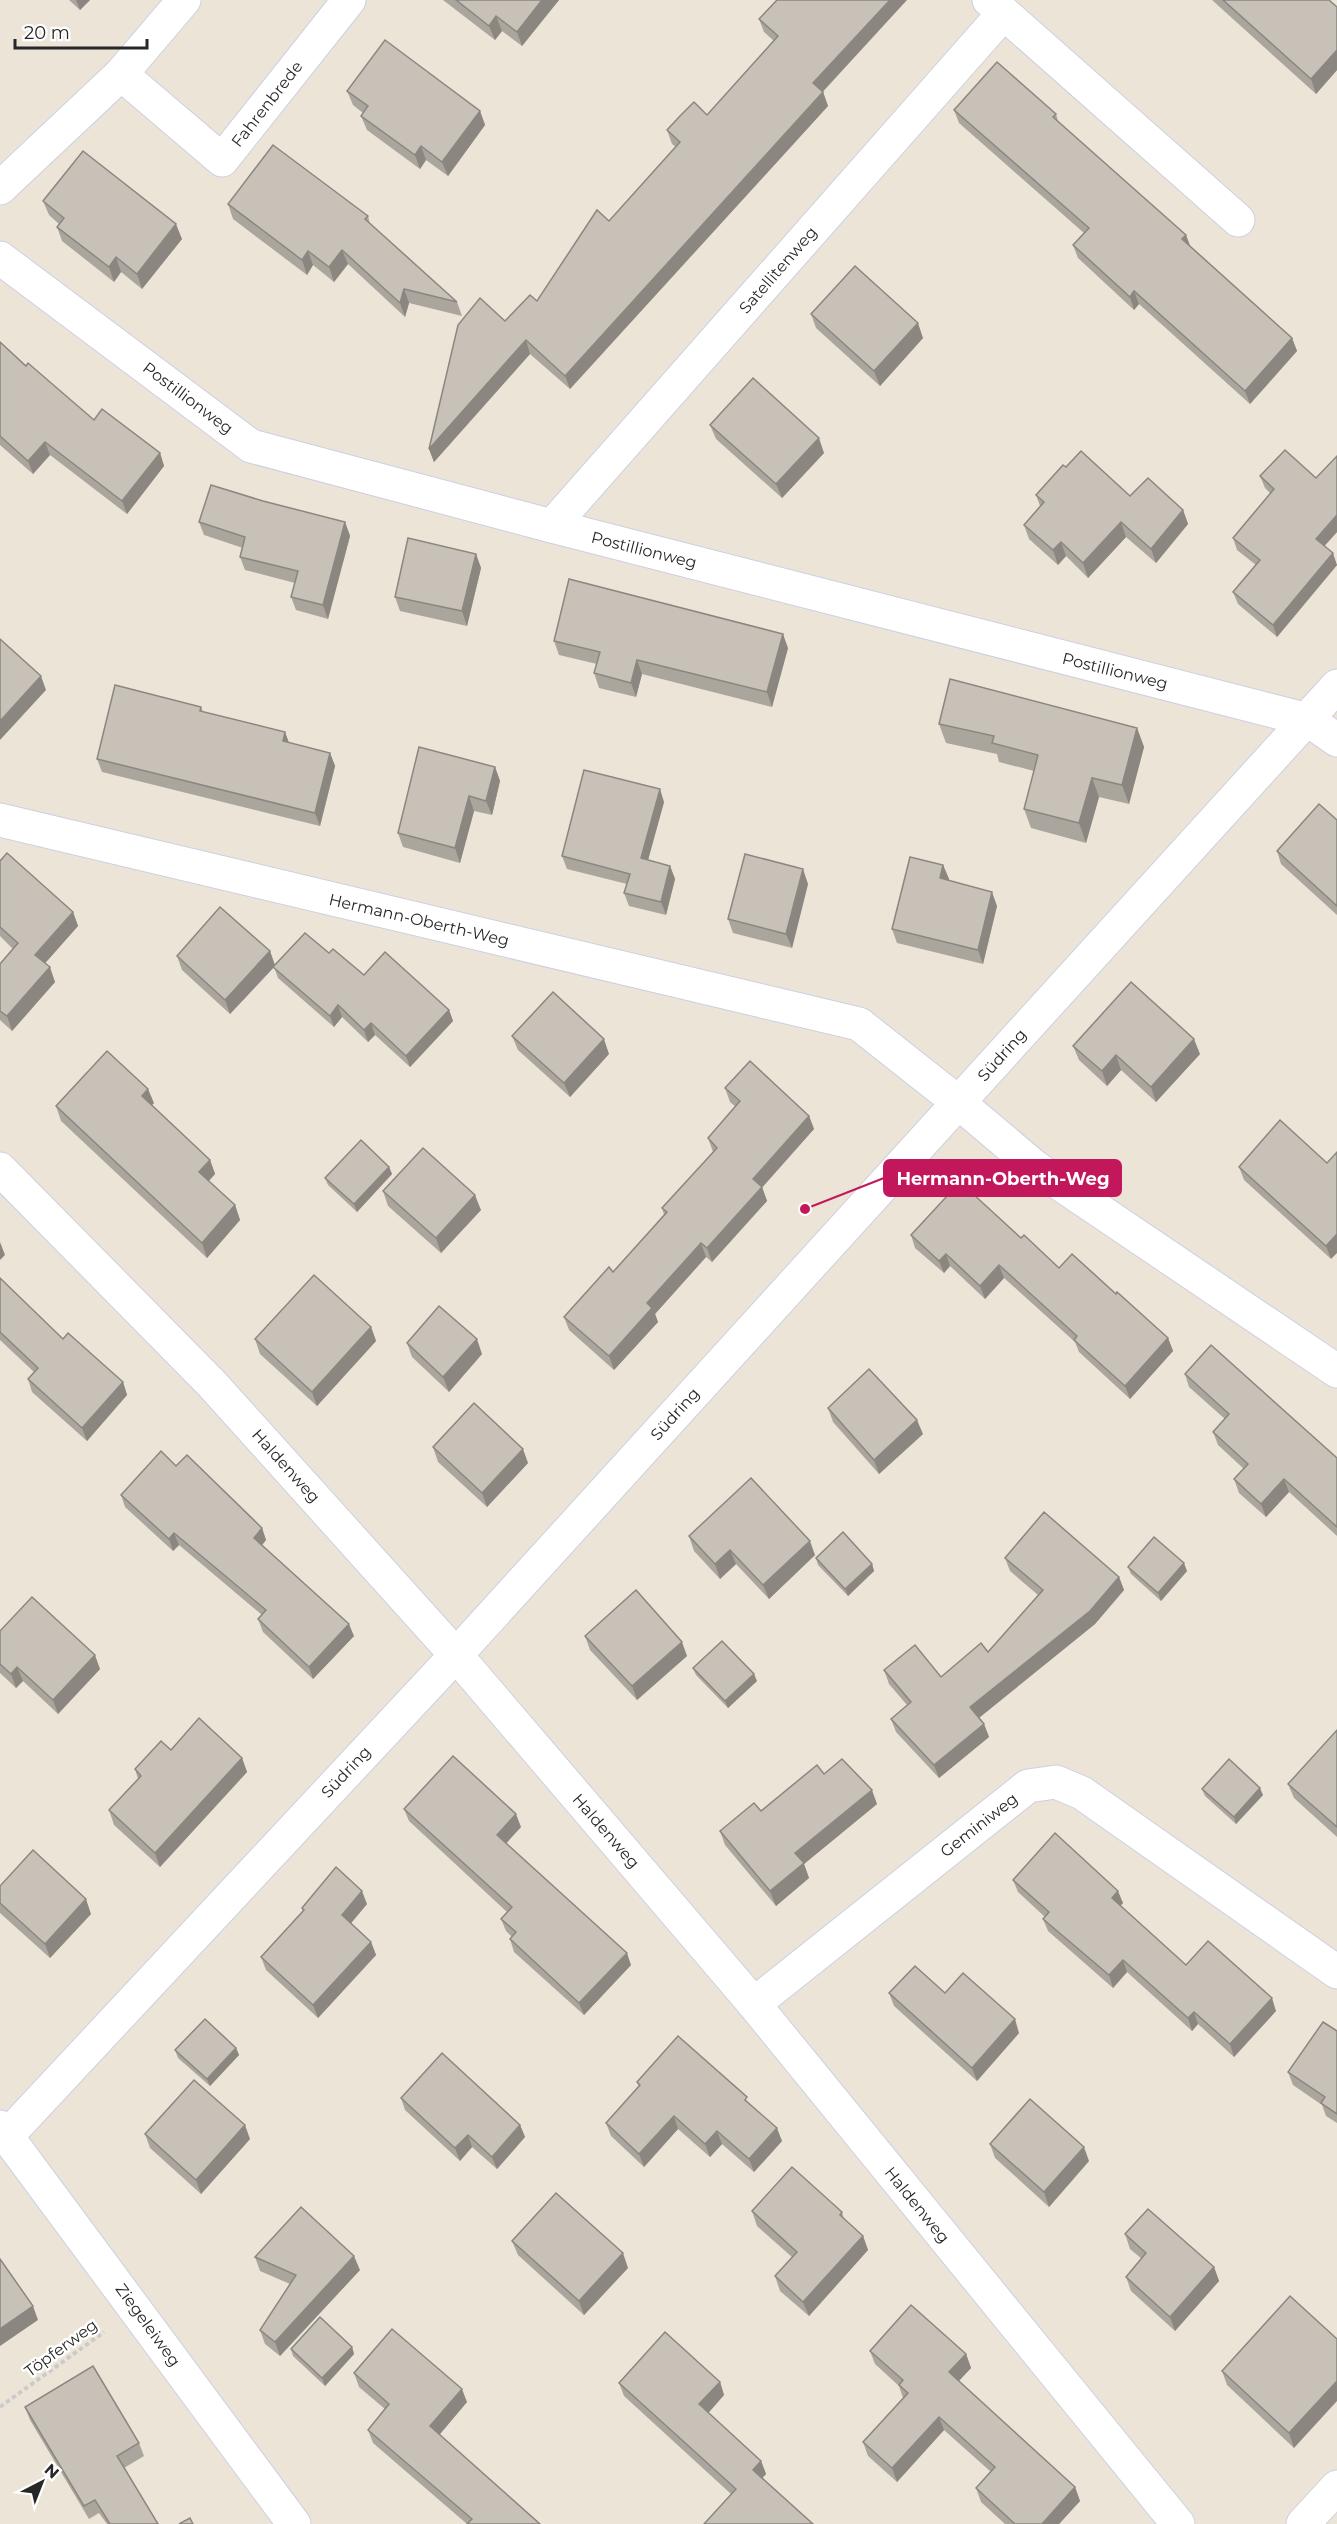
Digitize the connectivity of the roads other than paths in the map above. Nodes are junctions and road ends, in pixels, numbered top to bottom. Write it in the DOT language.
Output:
graph roads {
  1 [pos="184,0"];
  2 [pos="348,0"];
  3 [pos="996,7"];
  4 [pos="121,74"];
  5 [pos="0,188"];
  6 [pos="1238,220"];
  7 [pos="0,258"];
  8 [pos="552,526"];
  9 [pos="1337,686"];
  10 [pos="1308,720"];
  11 [pos="1337,740"];
  12 [pos="0,820"];
  13 [pos="959,1103"];
  14 [pos="0,1169"];
  15 [pos="1337,1371"];
  16 [pos="456,1655"];
  17 [pos="1337,1972"];
  18 [pos="754,2004"];
  19 [pos="3,2131"];
  20 [pos="1337,2487"];
  21 [pos="294,2524"];
  22 [pos="1178,2524"];
  23 [pos="1303,2524"];
  1 -- 4 [label="street"];
  2 -- 4 [label="street, Fahrenbrede"];
  3 -- 6 [label="street, Satellitenweg"];
  3 -- 8 [label="street, Satellitenweg"];
  4 -- 5 [label="street"];
  7 -- 8 [label="street, Postillionweg"];
  8 -- 10 [label="street, Postillionweg"];
  9 -- 10 [label="street, Südring"];
  10 -- 11 [label="street, Postillionweg"];
  10 -- 13 [label="street, Südring"];
  12 -- 13 [label="street, Hermann-Oberth-Weg"];
  13 -- 15 [label="street, Hermann-Oberth-Weg"];
  13 -- 16 [label="street, Südring"];
  14 -- 16 [label="street, Haldenweg"];
  16 -- 18 [label="street, Haldenweg"];
  16 -- 19 [label="street, Südring"];
  17 -- 18 [label="street, Geminiweg"];
  18 -- 22 [label="street, Haldenweg"];
  19 -- 21 [label="street, Ziegeleiweg"];
  20 -- 23 [label="street"];
}
